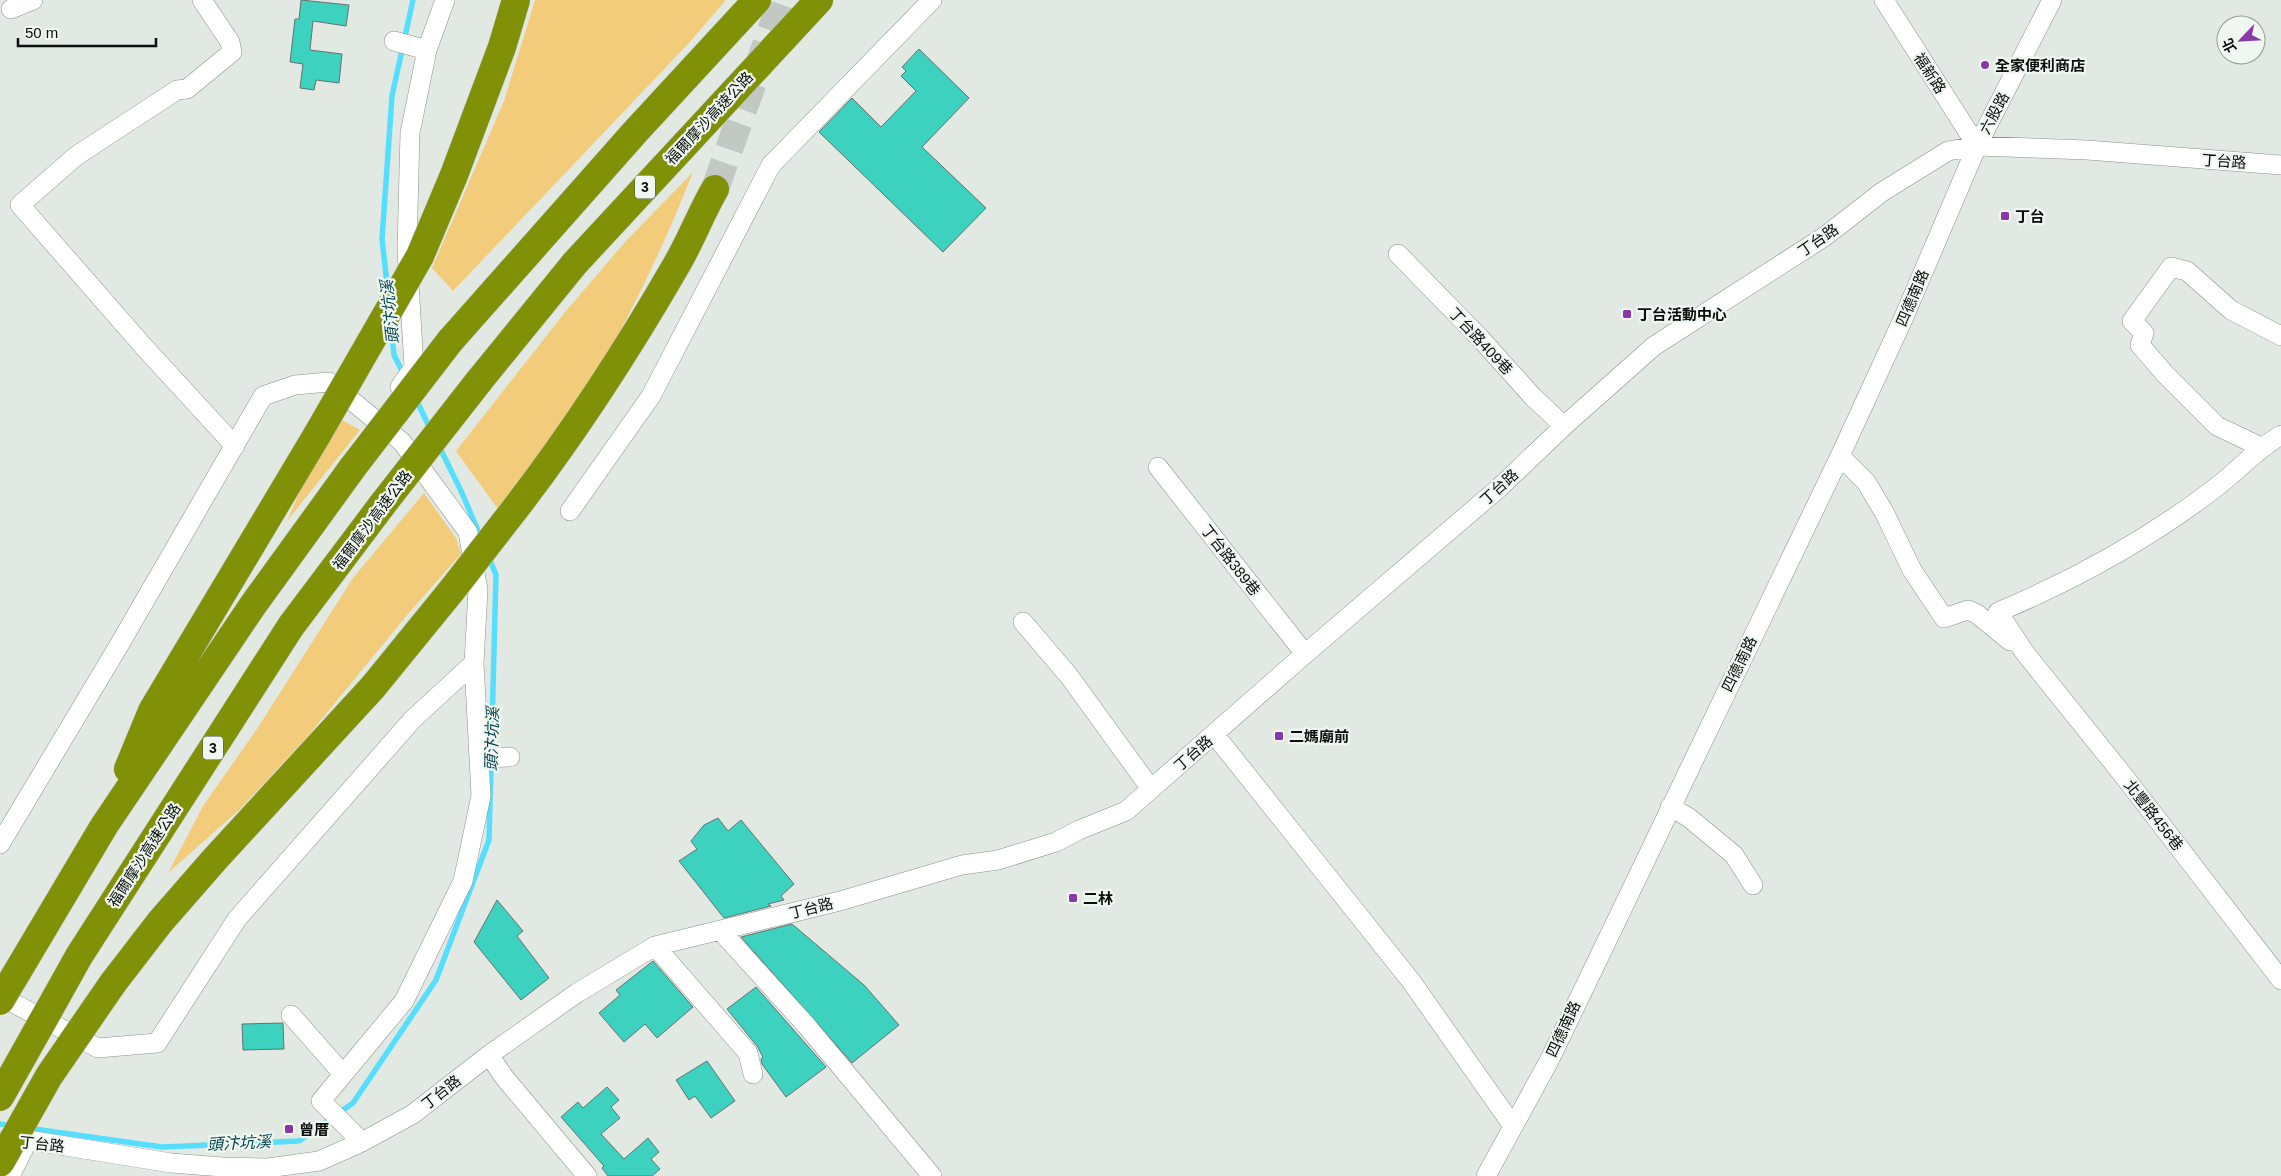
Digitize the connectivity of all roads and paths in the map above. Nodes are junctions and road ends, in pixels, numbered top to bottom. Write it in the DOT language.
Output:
graph roads {
  1 [pos="33,0"];
  2 [pos="202,0"];
  3 [pos="445,0"];
  4 [pos="506,0"];
  5 [pos="516,0"];
  6 [pos="757,0"];
  7 [pos="819,0"];
  8 [pos="932,0"];
  9 [pos="1884,0"];
  10 [pos="2052,0"];
  11 [pos="11,9"];
  12 [pos="394,41"];
  13 [pos="502,47"];
  14 [pos="427,50"];
  15 [pos="1977,146"];
  16 [pos="2281,165"];
  17 [pos="715,189"];
  18 [pos="1398,254"];
  19 [pos="2281,336"];
  20 [pos="375,420"];
  21 [pos="1564,426"];
  22 [pos="2281,435"];
  23 [pos="235,446"];
  24 [pos="2261,447"];
  25 [pos="1840,456"];
  26 [pos="1158,467"];
  27 [pos="570,511"];
  28 [pos="1023,622"];
  29 [pos="2025,653"];
  30 [pos="1305,654"];
  31 [pos="474,663"];
  32 [pos="1214,734"];
  33 [pos="510,757"];
  34 [pos="479,758"];
  35 [pos="1151,789"];
  36 [pos="1670,807"];
  37 [pos="104,826"];
  38 [pos="0,844"];
  39 [pos="1753,885"];
  40 [pos="720,930"];
  41 [pos="655,946"];
  42 [pos="2281,980"];
  43 [pos="4,992"];
  44 [pos="291,1015"];
  45 [pos="489,1055"];
  46 [pos="343,1074"];
  47 [pos="753,1074"];
  48 [pos="0,1097"];
  49 [pos="1514,1126"];
  50 [pos="28,1140"];
  51 [pos="0,1141"];
  52 [pos="362,1142"];
  53 [pos="315,1169"];
  54 [pos="11,1171"];
  55 [pos="587,1176"];
  56 [pos="932,1176"];
  57 [pos="1486,1176"];
  1 -- 11 [label="street"];
  2 -- 23 [label="street"];
  3 -- 14 [label="street"];
  4 -- 13 [label="highway, bridge"];
  5 -- 13 [label="highway, bridge"];
  6 -- 37 [label="highway, bridge"];
  7 -- 48 [label="highway, 福爾摩沙高速公路 / 3, bridge"];
  8 -- 27 [label="street"];
  9 -- 15 [label="street, 福新路"];
  10 -- 15 [label="street, 六股路"];
  12 -- 14 [label="street"];
  13 -- 37 [label="highway, bridge"];
  14 -- 20 [label="street"];
  15 -- 16 [label="street, 丁台路"];
  15 -- 21 [label="street, 丁台路"];
  15 -- 25 [label="street, 四德南路"];
  17 -- 54 [label="highway, bridge"];
  18 -- 21 [label="street, 丁台路409巷"];
  19 -- 24 [label="street"];
  20 -- 23 [label="street"];
  20 -- 31 [label="street"];
  21 -- 30 [label="street, 丁台路"];
  22 -- 24 [label="street, 北豐路456巷"];
  23 -- 38 [label="street"];
  24 -- 29 [label="street, 北豐路456巷"];
  25 -- 29 [label="street, 北豐路456巷"];
  25 -- 36 [label="street, 四德南路"];
  26 -- 30 [label="street, 丁台路389巷"];
  28 -- 35 [label="street"];
  29 -- 42 [label="street, 北豐路456巷"];
  30 -- 32 [label="street, 丁台路"];
  31 -- 34 [label="street"];
  31 -- 43 [label="street"];
  32 -- 35 [label="street, 丁台路"];
  32 -- 49 [label="street"];
  33 -- 34 [label="street"];
  34 -- 46 [label="street"];
  35 -- 40 [label="street, 丁台路"];
  36 -- 39 [label="street"];
  36 -- 49 [label="street, 四德南路"];
  37 -- 43 [label="highway"];
  40 -- 41 [label="street, 丁台路"];
  40 -- 56 [label="street"];
  41 -- 45 [label="street, 丁台路"];
  41 -- 47 [label="street"];
  44 -- 46 [label="street"];
  45 -- 52 [label="street, 丁台路"];
  45 -- 55 [label="street"];
  46 -- 52 [label="street"];
  49 -- 57 [label="street, 四德南路"];
  50 -- 51 [label="street, 丁台路"];
  50 -- 53 [label="street, 丁台路"];
  50 -- 54 [label="street"];
  52 -- 53 [label="street, 丁台路"];
}
